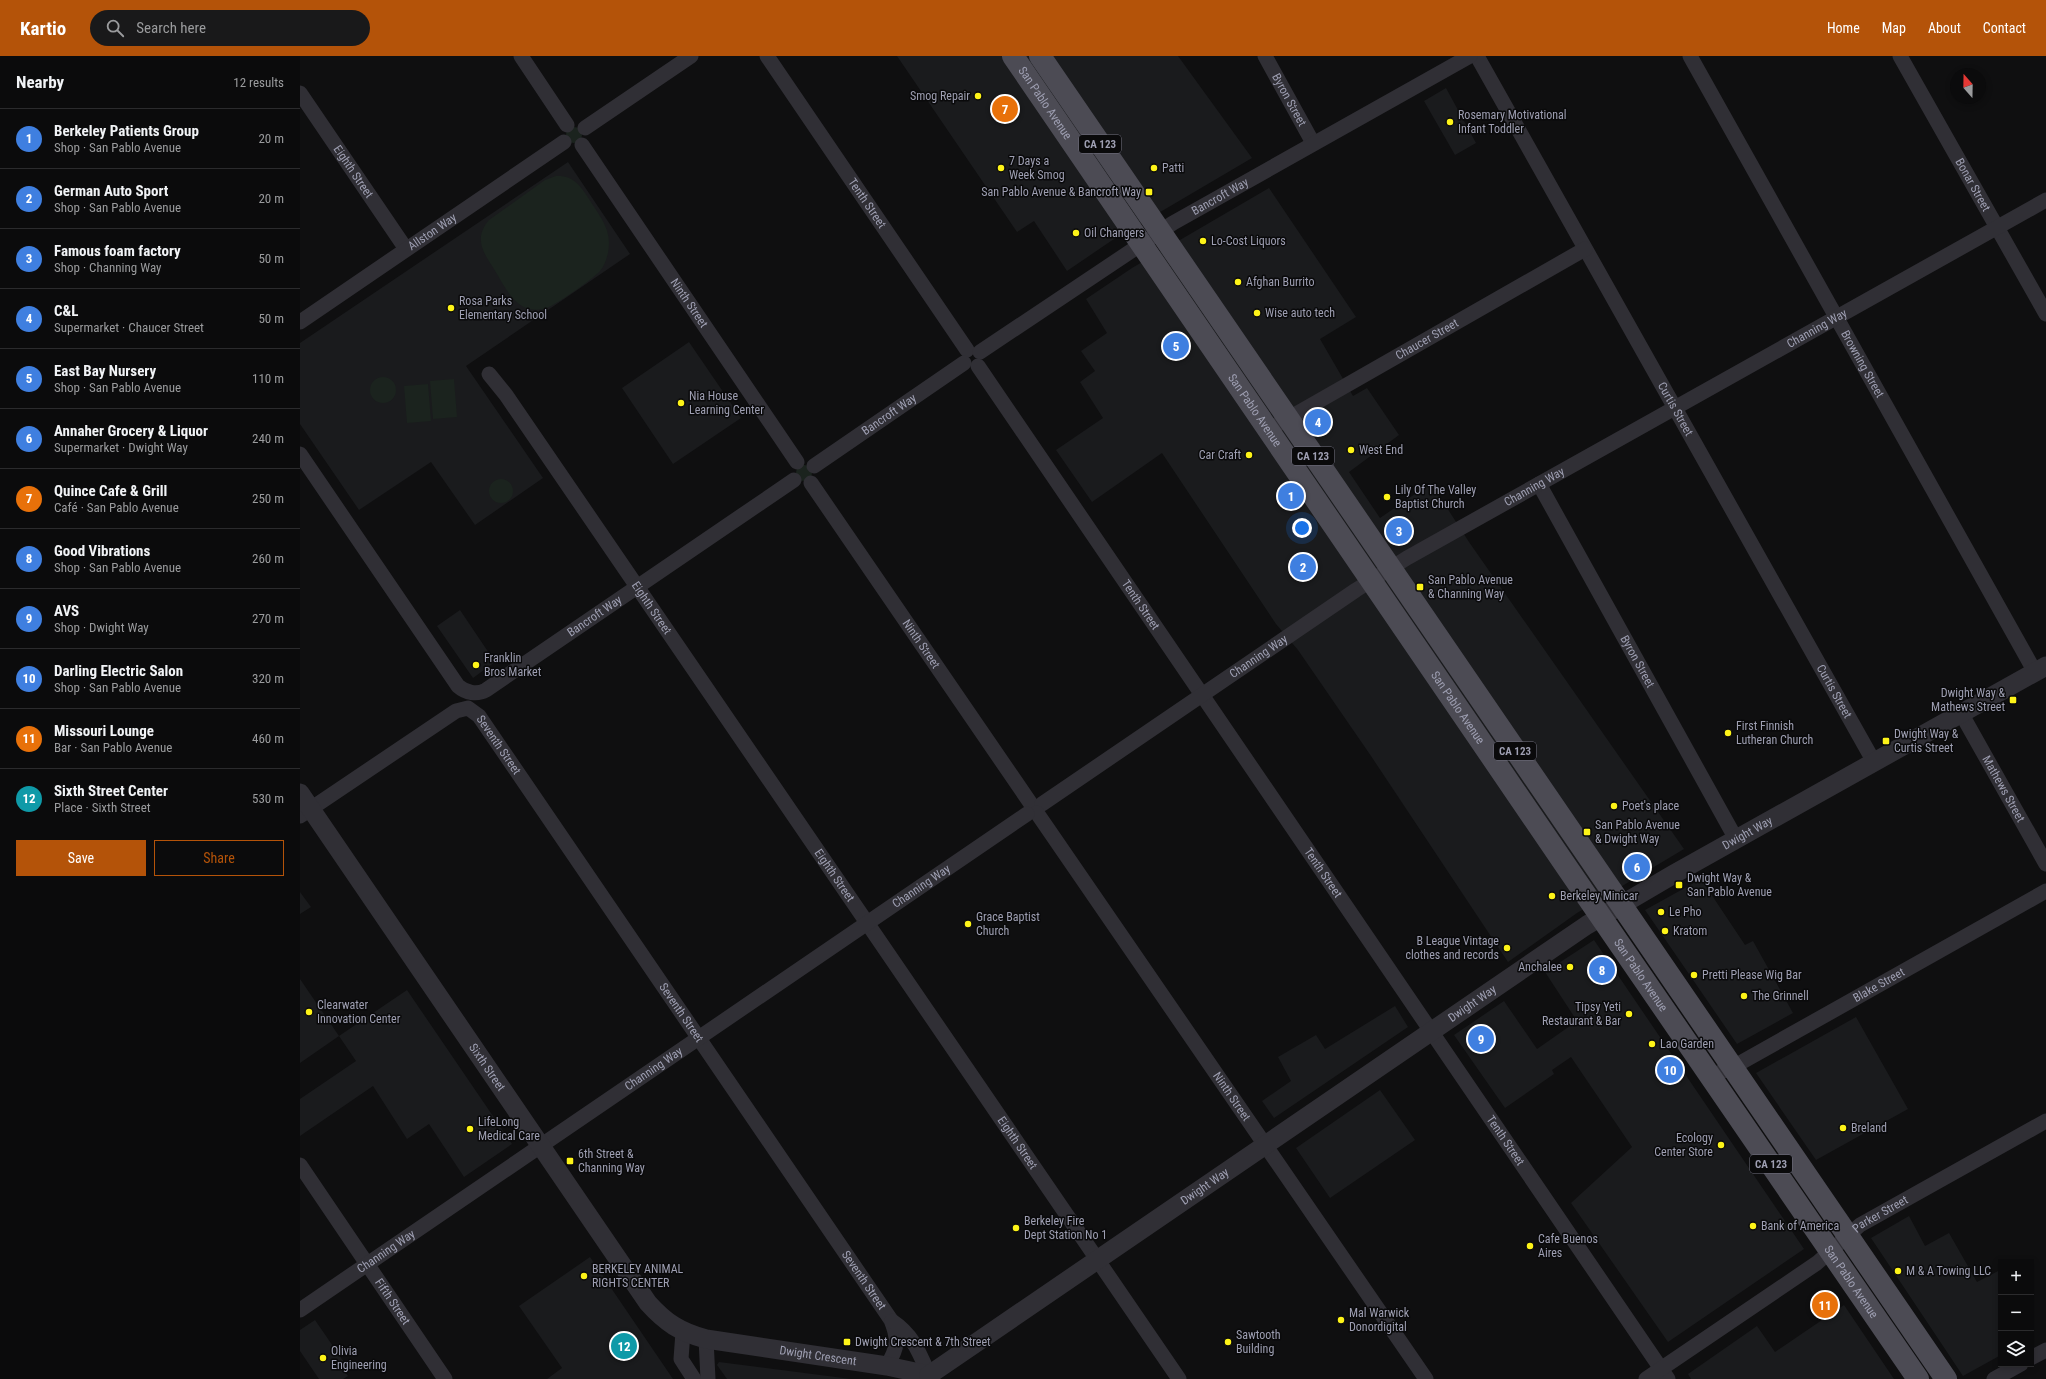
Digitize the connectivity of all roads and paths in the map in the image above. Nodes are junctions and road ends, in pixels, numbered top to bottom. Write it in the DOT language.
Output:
graph roads {
  1 [pos="521,56"];
  2 [pos="691,56"];
  3 [pos="767,56"];
  4 [pos="1012,56"];
  5 [pos="1040,56"];
  6 [pos="1265,56"];
  7 [pos="1470,56"];
  8 [pos="1477,56"];
  9 [pos="1690,56"];
  10 [pos="1900,56"];
  11 [pos="300,93"];
  12 [pos="567,125"];
  13 [pos="585,128"];
  14 [pos="564,142"];
  15 [pos="1313,143"];
  16 [pos="582,145"];
  17 [pos="2046,200"];
  18 [pos="1998,227"];
  19 [pos="1160,231"];
  20 [pos="1141,243"];
  21 [pos="406,249"];
  22 [pos="1585,249"];
  23 [pos="2046,314"];
  24 [pos="1837,318"];
  25 [pos="300,322"];
  26 [pos="972,358"];
  27 [pos="490,374"];
  28 [pos="1674,408"];
  29 [pos="1287,418"];
  30 [pos="1268,430"];
  31 [pos="300,454"];
  32 [pos="797,462"];
  33 [pos="814,466"];
  34 [pos="794,480"];
  35 [pos="811,483"];
  36 [pos="1539,484"];
  37 [pos="1390,569"];
  38 [pos="1371,581"];
  39 [pos="637,587"];
  40 [pos="2040,669"];
  41 [pos="1202,695"];
  42 [pos="1961,713"];
  43 [pos="1874,762"];
  44 [pos="300,793"];
  45 [pos="1034,809"];
  46 [pos="305,812"];
  47 [pos="1736,839"];
  48 [pos="2046,864"];
  49 [pos="2046,891"];
  50 [pos="1620,905"];
  51 [pos="1600,917"];
  52 [pos="866,923"];
  53 [pos="1432,1032"];
  54 [pos="699,1038"];
  55 [pos="1733,1067"];
  56 [pos="1711,1076"];
  57 [pos="2046,1121"];
  58 [pos="541,1145"];
  59 [pos="1265,1146"];
  60 [pos="300,1165"];
  61 [pos="1848,1236"];
  62 [pos="1830,1251"];
  63 [pos="1097,1260"];
  64 [pos="367,1264"];
  65 [pos="300,1310"];
  66 [pos="891,1320"];
  67 [pos="683,1332"];
  68 [pos="706,1339"];
  69 [pos="2046,1350"];
  70 [pos="2034,1356"];
  71 [pos="887,1366"];
  72 [pos="2016,1367"];
  73 [pos="1664,1374"];
  74 [pos="928,1378"];
  75 [pos="445,1379"];
  76 [pos="694,1379"];
  77 [pos="708,1379"];
  78 [pos="1178,1379"];
  79 [pos="1426,1379"];
  80 [pos="1646,1379"];
  81 [pos="1918,1379"];
  82 [pos="1946,1379"];
  83 [pos="1994,1379"];
  1 -- 12 [label="street"];
  2 -- 13 [label="street"];
  3 -- 26 [label="street, Tenth Street"];
  4 -- 20 [label="main road, San Pablo Avenue / CA 123"];
  5 -- 19 [label="main road, San Pablo Avenue / CA 123"];
  6 -- 15 [label="street, Byron Street"];
  7 -- 15 [label="street, Bancroft Way"];
  8 -- 22 [label="street, Curtis Street"];
  9 -- 24 [label="street, Browning Street"];
  10 -- 18 [label="street, Bonar Street"];
  11 -- 21 [label="street, Eighth Street"];
  12 -- 13 [label="street"];
  12 -- 14 [label="street"];
  13 -- 16 [label="street"];
  14 -- 16 [label="street"];
  14 -- 21 [label="street, Allston Way"];
  15 -- 19 [label="street, Bancroft Way"];
  16 -- 32 [label="street, Ninth Street"];
  17 -- 18 [label="street, Channing Way"];
  18 -- 23 [label="street, Bonar Street"];
  18 -- 24 [label="street, Channing Way"];
  19 -- 20 [label="street, Bancroft Way"];
  19 -- 29 [label="main road, San Pablo Avenue / CA 123"];
  20 -- 26 [label="street, Bancroft Way"];
  20 -- 30 [label="main road, San Pablo Avenue / CA 123"];
  21 -- 25 [label="street, Allston Way"];
  22 -- 28 [label="street, Curtis Street"];
  22 -- 29 [label="street, Chaucer Street"];
  24 -- 28 [label="street, Channing Way"];
  24 -- 40 [label="street, Browning Street"];
  26 -- 33 [label="street, Bancroft Way"];
  26 -- 41 [label="street, Tenth Street"];
  27 -- 39 [label="street, Eighth Street"];
  28 -- 36 [label="street, Channing Way"];
  28 -- 43 [label="street, Curtis Street"];
  29 -- 30 [label="street, Chaucer Street"];
  29 -- 37 [label="main road, San Pablo Avenue / CA 123"];
  30 -- 38 [label="main road, San Pablo Avenue / CA 123"];
  31 -- 39 [label="street, Bancroft Way"];
  32 -- 33 [label="street"];
  32 -- 34 [label="street"];
  33 -- 35 [label="street"];
  34 -- 35 [label="street"];
  34 -- 39 [label="street, Bancroft Way"];
  35 -- 45 [label="street, Ninth Street"];
  36 -- 37 [label="street, Channing Way"];
  36 -- 47 [label="street, Byron Street"];
  37 -- 38 [label="street, Channing Way"];
  37 -- 50 [label="main road, San Pablo Avenue / CA 123"];
  38 -- 41 [label="street, Channing Way"];
  38 -- 51 [label="main road, San Pablo Avenue / CA 123"];
  39 -- 52 [label="street, Eighth Street"];
  40 -- 42 [label="street, Dwight Way"];
  41 -- 45 [label="street, Channing Way"];
  41 -- 53 [label="street, Tenth Street"];
  42 -- 43 [label="street, Dwight Way"];
  42 -- 48 [label="street, Mathews Street"];
  43 -- 47 [label="street, Dwight Way"];
  44 -- 46 [label="street, Sixth Street"];
  45 -- 52 [label="street, Channing Way"];
  45 -- 59 [label="street, Ninth Street"];
  46 -- 54 [label="street, Seventh Street"];
  46 -- 58 [label="street, Sixth Street"];
  47 -- 50 [label="street, Dwight Way"];
  49 -- 55 [label="street, Blake Street"];
  50 -- 51 [label="street, Dwight Way"];
  50 -- 55 [label="main road, San Pablo Avenue / CA 123"];
  51 -- 53 [label="street, Dwight Way"];
  51 -- 56 [label="main road, San Pablo Avenue / CA 123"];
  52 -- 54 [label="street, Channing Way"];
  52 -- 63 [label="street, Eighth Street"];
  53 -- 59 [label="street, Dwight Way"];
  53 -- 73 [label="street, Tenth Street"];
  54 -- 58 [label="street, Channing Way"];
  54 -- 66 [label="street, Seventh Street"];
  55 -- 56 [label="street, Blake Street"];
  55 -- 61 [label="main road, San Pablo Avenue / CA 123"];
  56 -- 62 [label="main road, San Pablo Avenue / CA 123"];
  57 -- 61 [label="street, Parker Street"];
  58 -- 64 [label="street, Channing Way"];
  58 -- 67 [label="street, Sixth Street"];
  59 -- 63 [label="street, Dwight Way"];
  59 -- 79 [label="street, Ninth Street"];
  60 -- 64 [label="street, Fifth Street"];
  61 -- 62 [label="street, Parker Street"];
  61 -- 82 [label="main road, San Pablo Avenue / CA 123"];
  62 -- 73 [label="street, Parker Street"];
  62 -- 81 [label="main road, San Pablo Avenue / CA 123"];
  63 -- 74 [label="street, Dwight Way"];
  63 -- 78 [label="street, Eighth Street"];
  64 -- 65 [label="street, Channing Way"];
  64 -- 75 [label="street, Fifth Street"];
  66 -- 71 [label="street, Seventh Street"];
  66 -- 74 [label="street, Seventh Street"];
  67 -- 68 [label="street, Sixth Street"];
  67 -- 76 [label="street"];
  68 -- 71 [label="street, Dwight Crescent"];
  68 -- 77 [label="street"];
  69 -- 70 [label="street"];
  71 -- 74 [label="street, Dwight Crescent"];
  72 -- 83 [label="street"];
  73 -- 80 [label="street, Parker Street"];
}
